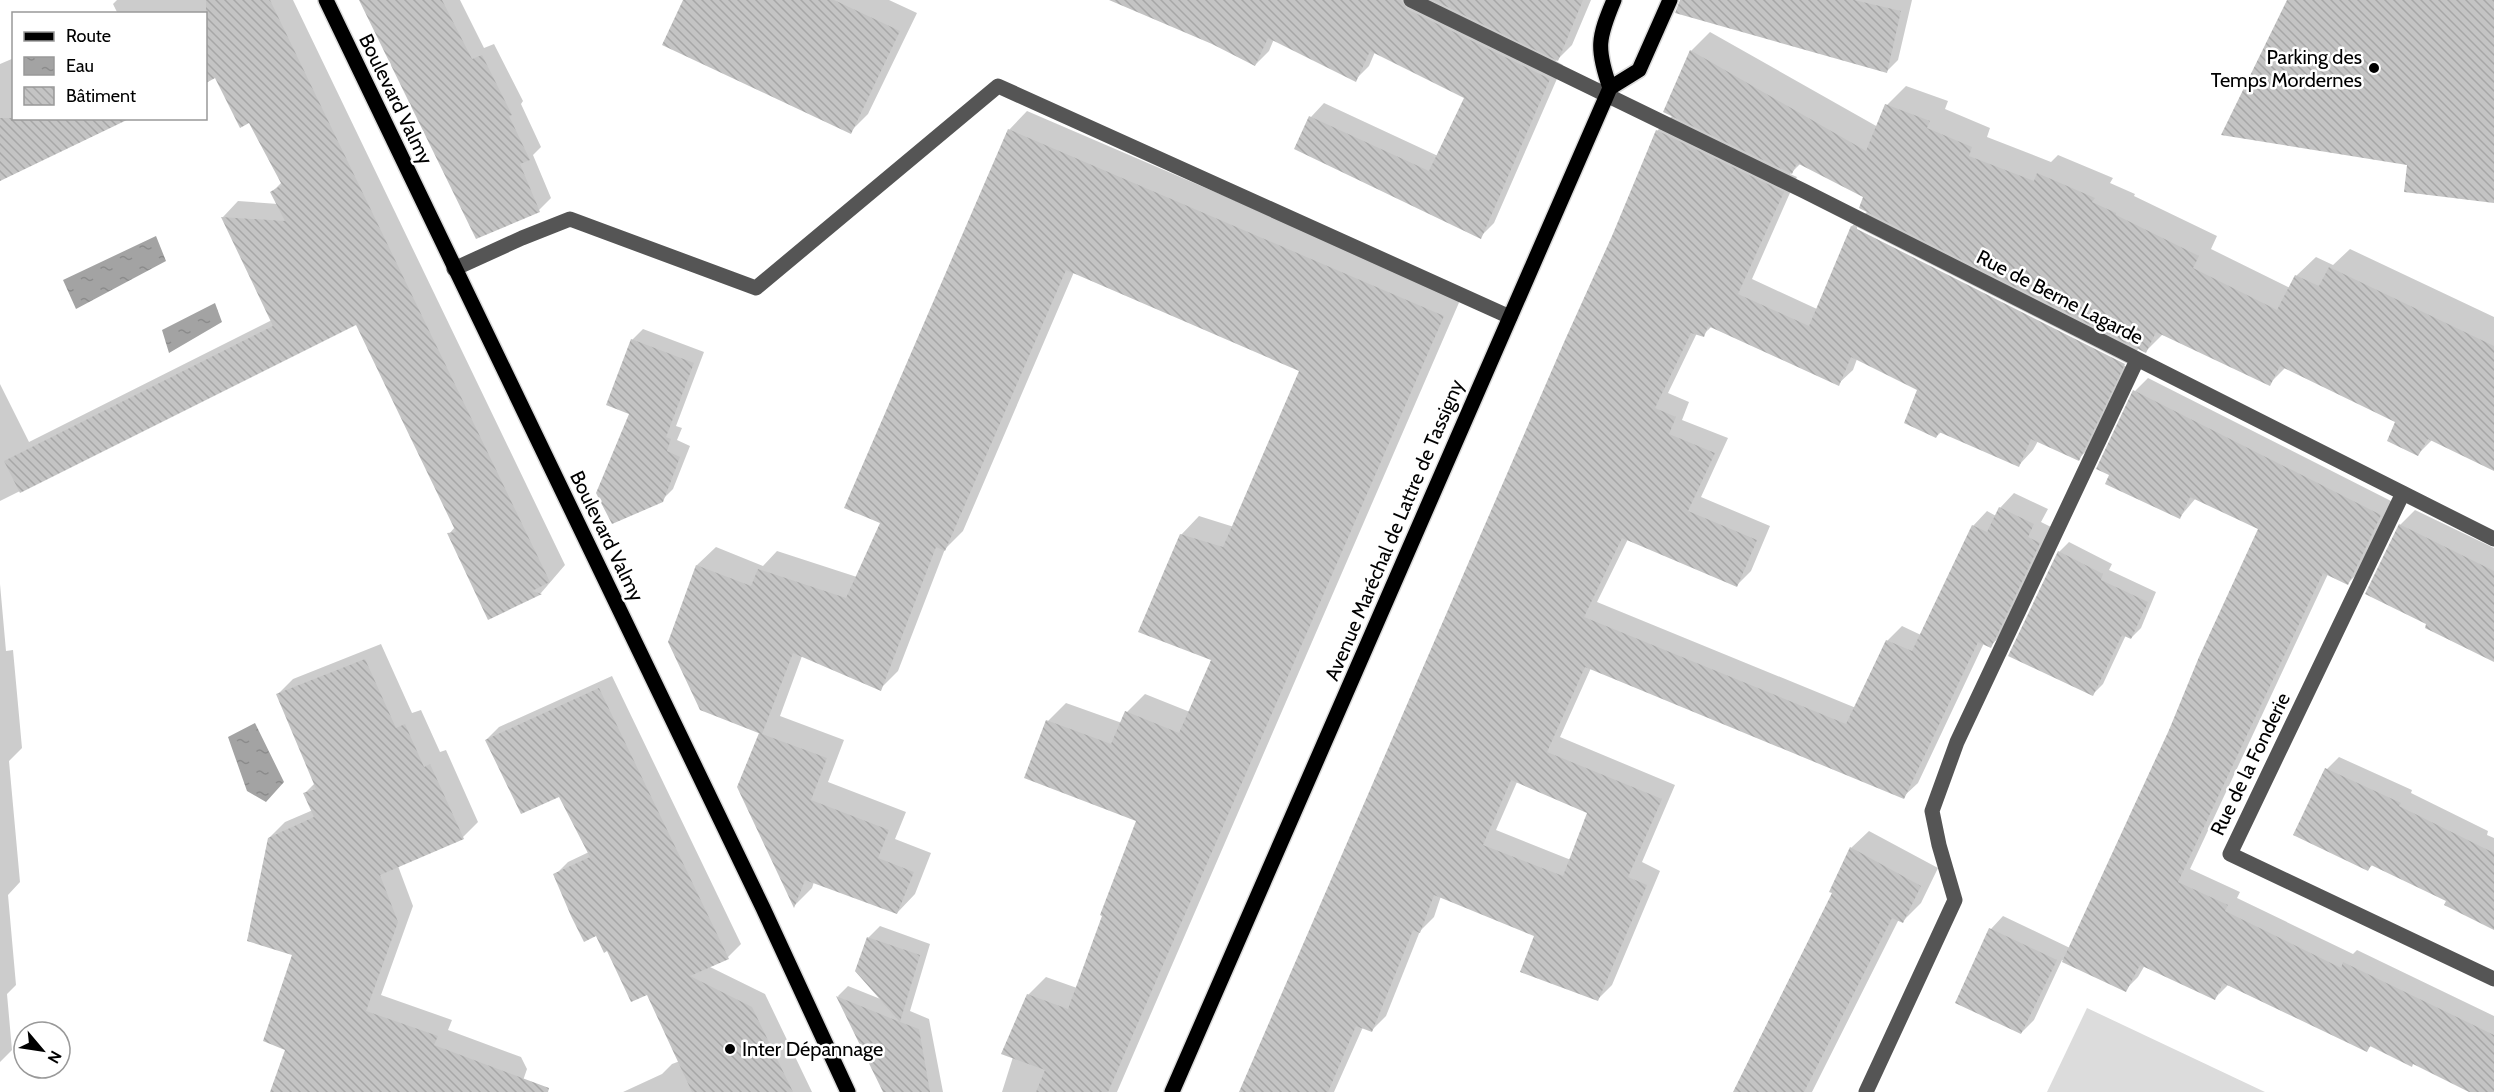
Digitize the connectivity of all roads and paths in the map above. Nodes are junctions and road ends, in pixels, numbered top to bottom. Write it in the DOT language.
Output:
graph roads {
  1 [pos="326,0"];
  2 [pos="1411,0"];
  3 [pos="1614,0"];
  4 [pos="1670,0"];
  5 [pos="1608,92"];
  6 [pos="454,269"];
  7 [pos="1509,317"];
  8 [pos="2137,360"];
  9 [pos="2403,493"];
  10 [pos="2494,539"];
  11 [pos="2494,979"];
  12 [pos="848,1092"];
  13 [pos="1172,1092"];
  14 [pos="1866,1092"];
  1 -- 6 [label="main road, Boulevard Valmy"];
  2 -- 5 [label="street, Rue de Berne Lagarde"];
  3 -- 5 [label="main road"];
  4 -- 5 [label="main road"];
  5 -- 7 [label="main road, Avenue Maréchal de Lattre de Tassigny"];
  5 -- 8 [label="street, Rue de Berne Lagarde"];
  6 -- 7 [label="street"];
  6 -- 12 [label="main road, Boulevard Valmy"];
  7 -- 13 [label="main road, Avenue Maréchal de Lattre de Tassigny"];
  8 -- 9 [label="street, Rue de Berne Lagarde"];
  8 -- 14 [label="street"];
  9 -- 10 [label="street, Rue de Berne Lagarde"];
  9 -- 11 [label="street, Rue de la Fonderie"];
}
